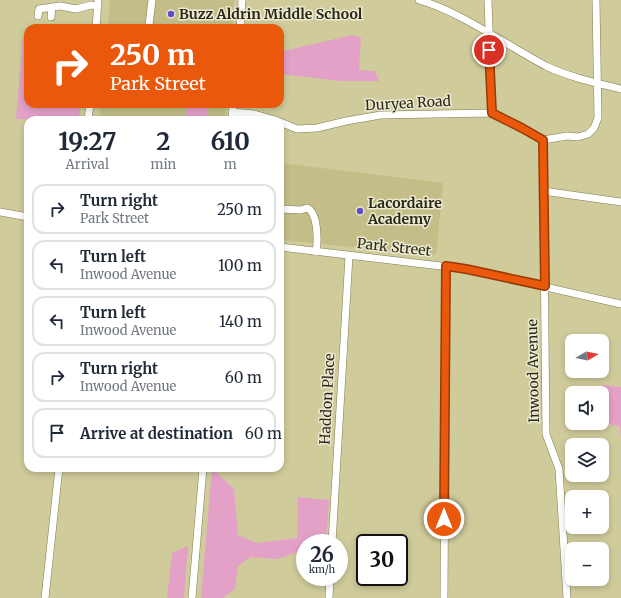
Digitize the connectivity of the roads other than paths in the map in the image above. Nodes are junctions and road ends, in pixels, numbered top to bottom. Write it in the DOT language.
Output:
graph roads {
  1 [pos="152,0"];
  2 [pos="242,0"];
  3 [pos="419,0"];
  4 [pos="488,0"];
  5 [pos="596,0"];
  6 [pos="98,3"];
  7 [pos="52,7"];
  8 [pos="38,16"];
  9 [pos="50,17"];
  10 [pos="96,24"];
  11 [pos="149,24"];
  12 [pos="240,24"];
  13 [pos="489,34"];
  14 [pos="598,83"];
  15 [pos="621,89"];
  16 [pos="492,113"];
  17 [pos="232,116"];
  18 [pos="261,116"];
  19 [pos="284,124"];
  20 [pos="543,140"];
  21 [pos="543,191"];
  22 [pos="621,202"];
  23 [pos="284,209"];
  24 [pos="0,212"];
  25 [pos="24,215"];
  26 [pos="284,248"];
  27 [pos="316,252"];
  28 [pos="349,256"];
  29 [pos="446,266"];
  30 [pos="545,286"];
  31 [pos="621,304"];
  32 [pos="59,472"];
  33 [pos="203,472"];
  34 [pos="333,534"];
  35 [pos="330,586"];
  36 [pos="45,598"];
  37 [pos="192,598"];
  38 [pos="329,598"];
  39 [pos="444,598"];
  40 [pos="567,598"];
  1 -- 11 [label="street"];
  2 -- 12 [label="street"];
  3 -- 13 [label="street"];
  4 -- 13 [label="street"];
  5 -- 14 [label="street"];
  6 -- 7 [label="street"];
  6 -- 10 [label="street"];
  7 -- 8 [label="street"];
  7 -- 9 [label="street"];
  13 -- 14 [label="street"];
  13 -- 16 [label="street"];
  14 -- 15 [label="street"];
  14 -- 20 [label="street"];
  16 -- 19 [label="street, Duryea Road"];
  16 -- 20 [label="street"];
  17 -- 18 [label="street"];
  20 -- 21 [label="street, Inwood Avenue"];
  21 -- 22 [label="street"];
  21 -- 30 [label="street, Inwood Avenue"];
  23 -- 27 [label="street"];
  24 -- 25 [label="street"];
  26 -- 27 [label="street, Park Street"];
  27 -- 28 [label="street, Park Street"];
  28 -- 29 [label="street, Park Street"];
  28 -- 34 [label="street, Haddon Place"];
  29 -- 30 [label="street, Park Street"];
  29 -- 39 [label="street"];
  30 -- 31 [label="street, Park Street"];
  30 -- 40 [label="street, Inwood Avenue"];
  32 -- 36 [label="street"];
  33 -- 37 [label="street"];
  35 -- 38 [label="street"];
}
